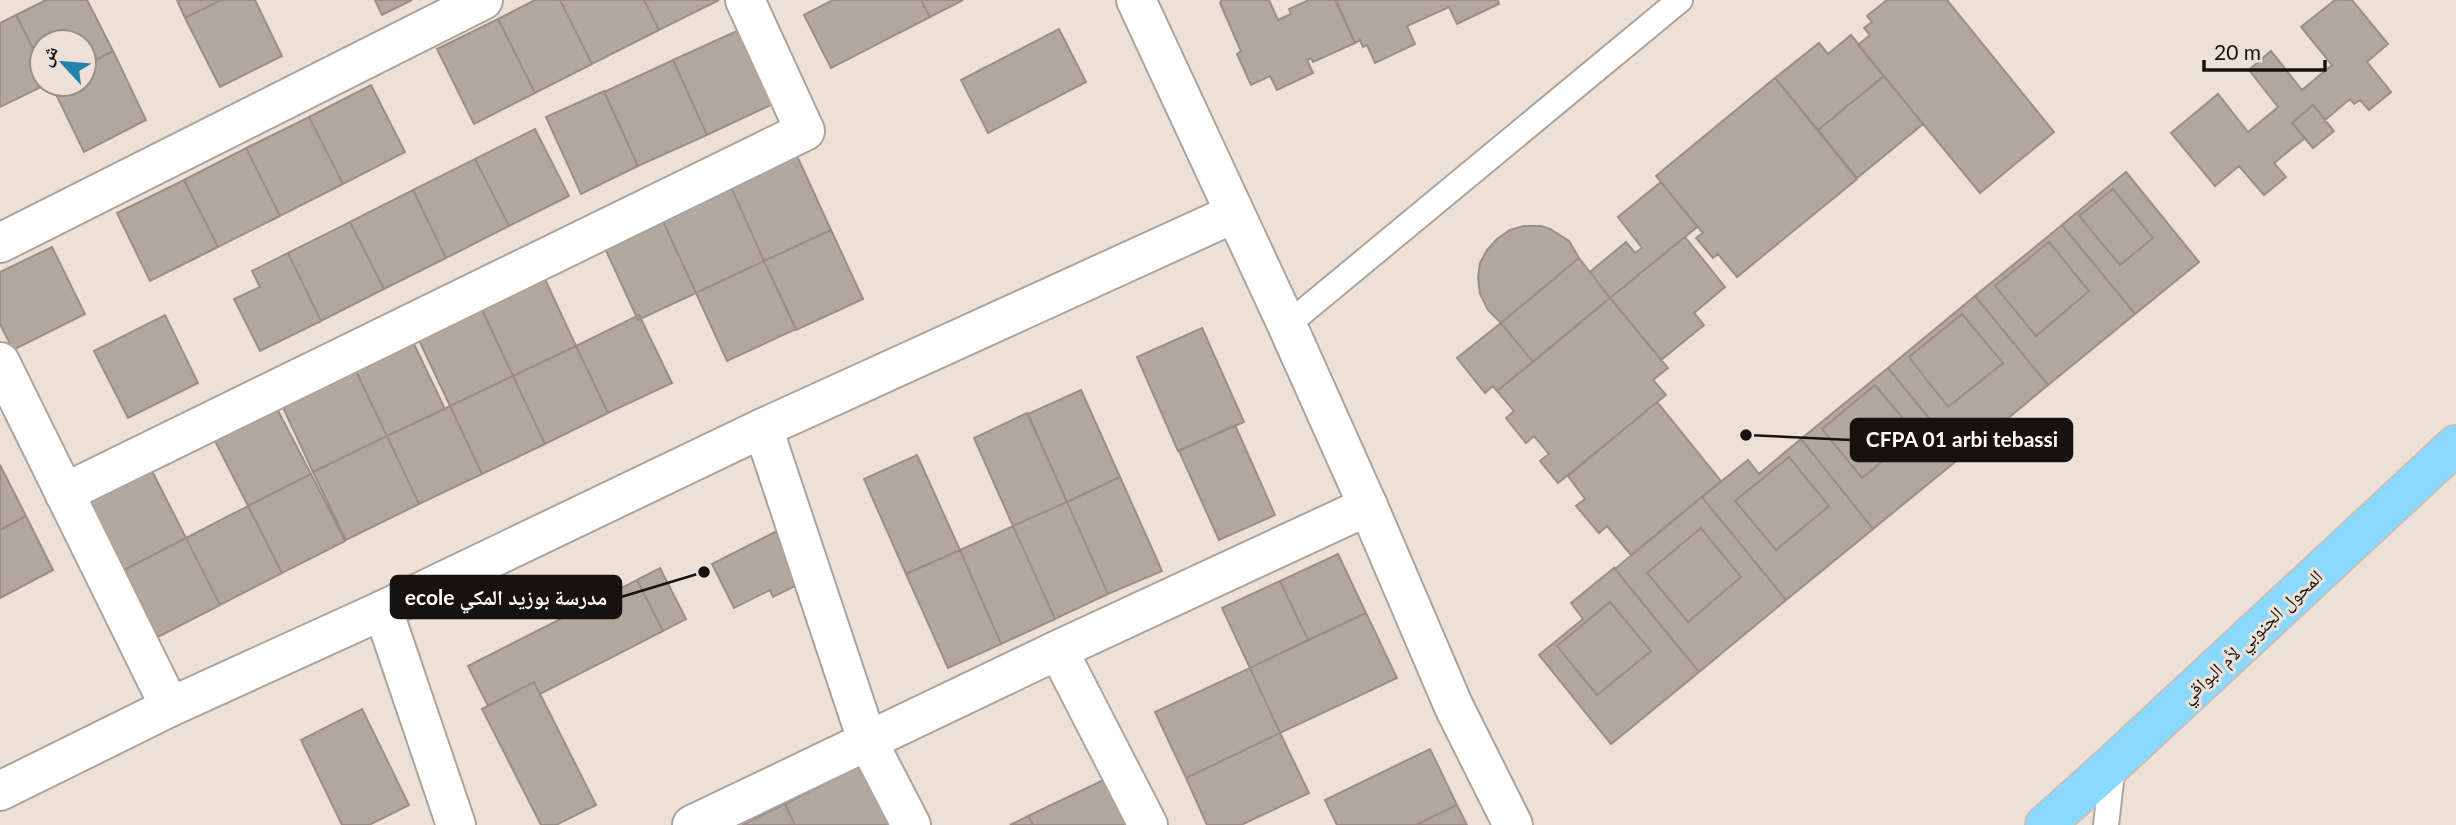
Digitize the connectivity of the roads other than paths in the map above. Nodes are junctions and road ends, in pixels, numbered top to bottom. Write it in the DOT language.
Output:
graph roads {
  1 [pos="483,0"];
  2 [pos="745,0"];
  3 [pos="1136,0"];
  4 [pos="1680,0"];
  5 [pos="1235,213"];
  6 [pos="0,243"];
  7 [pos="1287,325"];
  8 [pos="0,362"];
  9 [pos="763,428"];
  10 [pos="2456,445"];
  11 [pos="64,493"];
  12 [pos="1368,506"];
  13 [pos="383,610"];
  14 [pos="1058,650"];
  15 [pos="170,707"];
  16 [pos="867,740"];
  17 [pos="2113,764"];
  18 [pos="0,791"];
  19 [pos="456,825"];
  20 [pos="692,825"];
  21 [pos="911,825"];
  22 [pos="1148,825"];
  23 [pos="1513,825"];
  24 [pos="2045,825"];
  25 [pos="2106,825"];
  1 -- 6 [label="street"];
  2 -- 11 [label="street"];
  3 -- 5 [label="street"];
  4 -- 7 [label="lane"];
  5 -- 7 [label="street"];
  5 -- 9 [label="street"];
  7 -- 12 [label="street"];
  8 -- 11 [label="street"];
  9 -- 13 [label="street"];
  9 -- 16 [label="street"];
  10 -- 17 [label="main road, المحول الجنوبي لأم البواقي"];
  11 -- 15 [label="street"];
  12 -- 14 [label="street"];
  12 -- 23 [label="street"];
  13 -- 15 [label="street"];
  13 -- 19 [label="street"];
  14 -- 16 [label="street"];
  14 -- 22 [label="street"];
  15 -- 18 [label="street"];
  16 -- 20 [label="street"];
  16 -- 21 [label="street"];
  17 -- 24 [label="main road, المحول الجنوبي لأم البواقي"];
  17 -- 25 [label="lane"];
}
